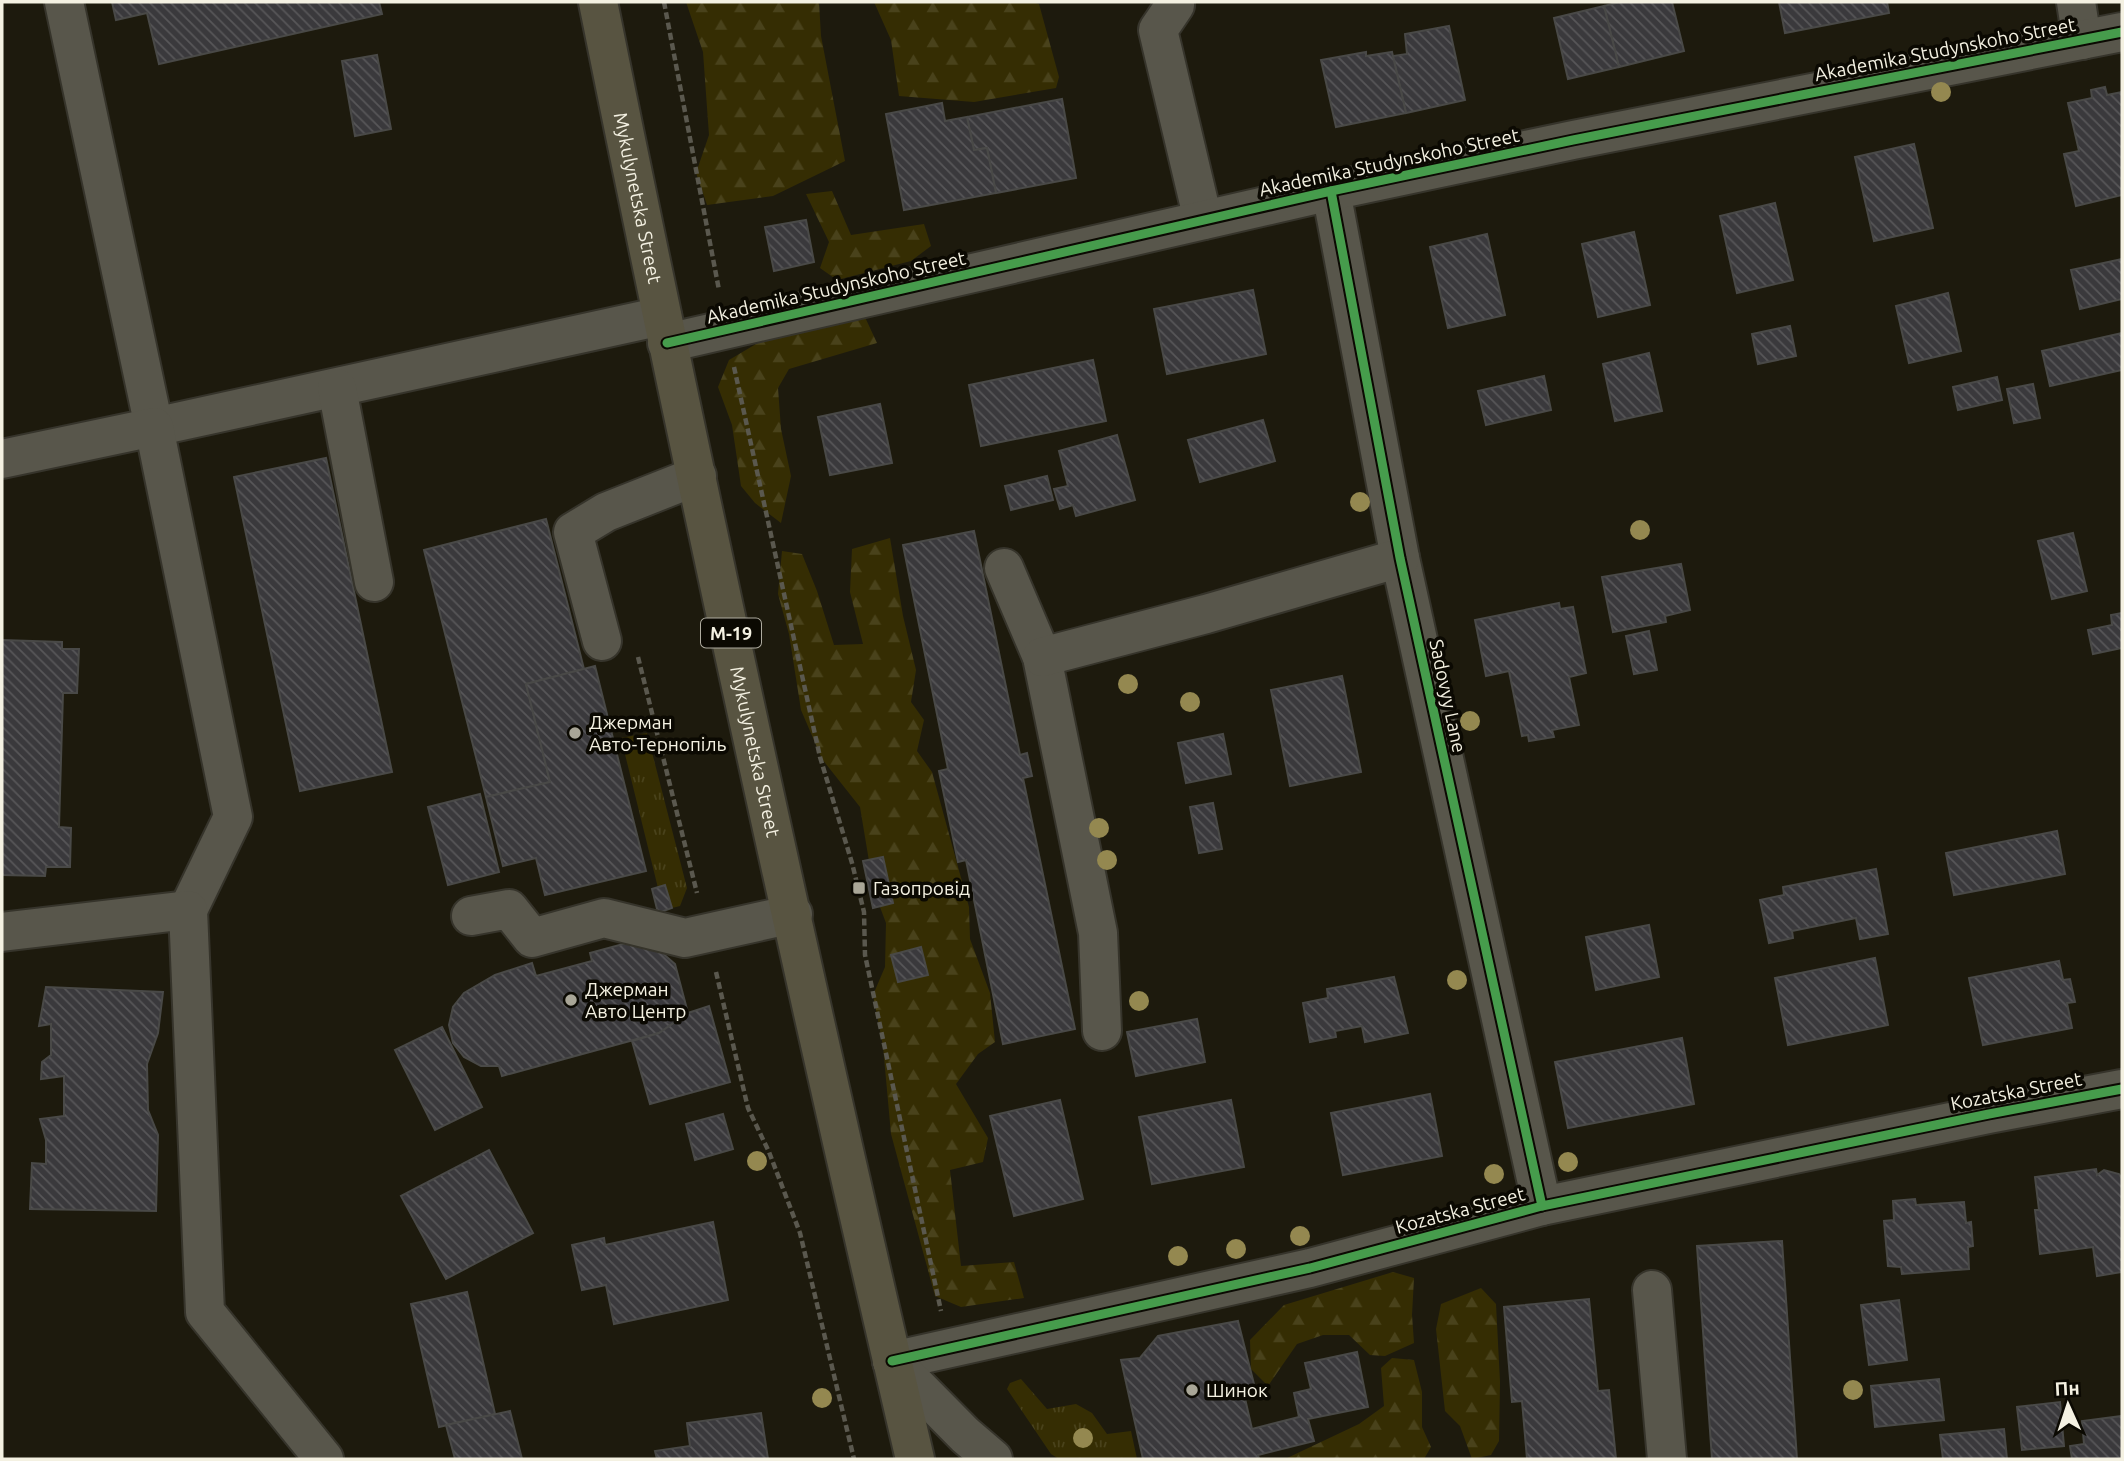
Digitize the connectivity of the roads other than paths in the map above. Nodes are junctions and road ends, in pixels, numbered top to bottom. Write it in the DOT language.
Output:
graph roads {
  1 [pos="64,2"];
  2 [pos="598,2"];
  3 [pos="1174,2"];
  4 [pos="2076,2"];
  5 [pos="2122,32"];
  6 [pos="2082,40"];
  7 [pos="1331,191"];
  8 [pos="1203,220"];
  9 [pos="664,330"];
  10 [pos="337,388"];
  11 [pos="154,427"];
  12 [pos="2,459"];
  13 [pos="697,476"];
  14 [pos="1400,558"];
  15 [pos="1004,568"];
  16 [pos="374,582"];
  17 [pos="619,644"];
  18 [pos="1042,657"];
  19 [pos="188,911"];
  20 [pos="793,914"];
  21 [pos="471,916"];
  22 [pos="2,932"];
  23 [pos="1102,1031"];
  24 [pos="2122,1089"];
  25 [pos="1542,1206"];
  26 [pos="1652,1290"];
  27 [pos="892,1361"];
  28 [pos="324,1459"];
  29 [pos="915,1459"];
  30 [pos="993,1459"];
  31 [pos="1667,1459"];
  1 -- 11 [label="street"];
  2 -- 9 [label="highway, Mykulynetska Street / М-19"];
  3 -- 8 [label="street"];
  4 -- 6 [label="street"];
  5 -- 6 [label="street, Akademika Studynskoho Street"];
  6 -- 7 [label="street, Akademika Studynskoho Street"];
  7 -- 8 [label="street, Akademika Studynskoho Street"];
  7 -- 14 [label="street, Sadovyy Lane"];
  8 -- 9 [label="street, Akademika Studynskoho Street"];
  9 -- 10 [label="street, Akademika Studynskoho Street"];
  9 -- 13 [label="highway, Mykulynetska Street / М-19"];
  10 -- 11 [label="street, Akademika Studynskoho Street"];
  10 -- 16 [label="street"];
  11 -- 12 [label="street, Akademika Studynskoho Street"];
  11 -- 19 [label="street"];
  13 -- 17 [label="street"];
  13 -- 20 [label="highway, Mykulynetska Street / М-19"];
  14 -- 18 [label="street"];
  14 -- 25 [label="street, Sadovyy Lane"];
  15 -- 18 [label="street"];
  18 -- 23 [label="street"];
  19 -- 22 [label="street"];
  19 -- 28 [label="street"];
  20 -- 21 [label="street"];
  20 -- 27 [label="highway, Mykulynetska Street / М-19"];
  24 -- 25 [label="street, Kozatska Street"];
  25 -- 27 [label="street, Kozatska Street"];
  26 -- 31 [label="street"];
  27 -- 29 [label="highway, Mykulynetska Street / М-19"];
  27 -- 30 [label="street"];
}
